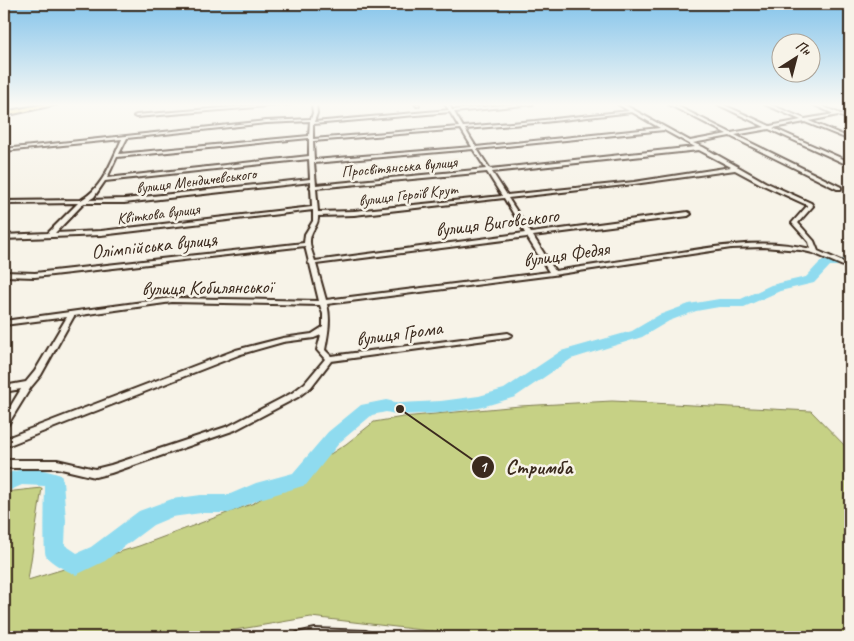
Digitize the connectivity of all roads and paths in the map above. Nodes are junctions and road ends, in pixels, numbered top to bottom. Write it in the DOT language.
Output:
graph roads {
  1 [pos="161,134"];
  2 [pos="311,134"];
  3 [pos="380,134"];
  4 [pos="465,134"];
  5 [pos="613,134"];
  6 [pos="675,134"];
  7 [pos="730,134"];
  8 [pos="785,134"];
  9 [pos="837,134"];
  10 [pos="125,137"];
  11 [pos="311,139"];
  12 [pos="850,139"];
  13 [pos="692,142"];
  14 [pos="473,147"];
  15 [pos="700,148"];
  16 [pos="4,150"];
  17 [pos="116,156"];
  18 [pos="311,160"];
  19 [pos="848,164"];
  20 [pos="737,168"];
  21 [pos="488,171"];
  22 [pos="104,180"];
  23 [pos="312,183"];
  24 [pos="839,188"];
  25 [pos="504,196"];
  26 [pos="83,201"];
  27 [pos="4,202"];
  28 [pos="315,211"];
  29 [pos="688,214"];
  30 [pos="528,235"];
  31 [pos="49,236"];
  32 [pos="4,237"];
  33 [pos="307,244"];
  34 [pos="815,252"];
  35 [pos="311,263"];
  36 [pos="850,267"];
  37 [pos="553,273"];
  38 [pos="4,274"];
  39 [pos="322,304"];
  40 [pos="71,315"];
  41 [pos="4,323"];
  42 [pos="326,328"];
  43 [pos="508,335"];
  44 [pos="329,359"];
  45 [pos="28,385"];
  46 [pos="4,388"];
  47 [pos="4,424"];
  48 [pos="4,443"];
  49 [pos="4,464"];
  50 [pos="301,637"];
  51 [pos="366,637"];
  1 -- 10 [label="street"];
  2 -- 11 [label="street"];
  3 -- 11 [label="street"];
  4 -- 14 [label="street"];
  5 -- 14 [label="street"];
  6 -- 13 [label="street"];
  7 -- 13 [label="street"];
  7 -- 24 [label="street"];
  8 -- 19 [label="street"];
  9 -- 12 [label="street"];
  10 -- 16 [label="street"];
  10 -- 17 [label="street"];
  11 -- 17 [label="street"];
  11 -- 18 [label="street"];
  13 -- 15 [label="street"];
  14 -- 18 [label="street"];
  14 -- 21 [label="street"];
  15 -- 20 [label="street"];
  15 -- 21 [label="street, Просвітянська вулиця"];
  17 -- 22 [label="street"];
  18 -- 22 [label="street"];
  18 -- 23 [label="street"];
  20 -- 25 [label="street, вулиця Героїв Крут"];
  20 -- 34 [label="street"];
  21 -- 23 [label="street, Просвітянська вулиця"];
  21 -- 25 [label="street"];
  22 -- 26 [label="street"];
  23 -- 26 [label="street, вулиця Мендичевського"];
  23 -- 28 [label="street"];
  25 -- 28 [label="street, вулиця Героїв Крут"];
  25 -- 30 [label="street"];
  26 -- 27 [label="street, вулиця Мендичевського"];
  26 -- 31 [label="street"];
  28 -- 31 [label="street, Квіткова вулиця"];
  28 -- 33 [label="street"];
  29 -- 30 [label="street, вулиця Виговського"];
  30 -- 35 [label="street, вулиця Виговського"];
  30 -- 37 [label="street"];
  31 -- 32 [label="street, Квіткова вулиця"];
  33 -- 35 [label="street"];
  33 -- 38 [label="street, Олімпійська вулиця"];
  34 -- 36 [label="street, вулиця Федяя"];
  34 -- 37 [label="street, вулиця Федяя"];
  35 -- 39 [label="street"];
  37 -- 39 [label="street, вулиця Федяя"];
  39 -- 40 [label="street, вулиця Кобилянської"];
  39 -- 42 [label="street"];
  40 -- 41 [label="street, вулиця Кобилянської"];
  40 -- 45 [label="street"];
  42 -- 44 [label="street, вулиця Грома"];
  42 -- 48 [label="street"];
  43 -- 44 [label="street, вулиця Грома"];
  44 -- 49 [label="street"];
  45 -- 46 [label="street"];
  45 -- 47 [label="street"];
  50 -- 51 [label="street"];
}
